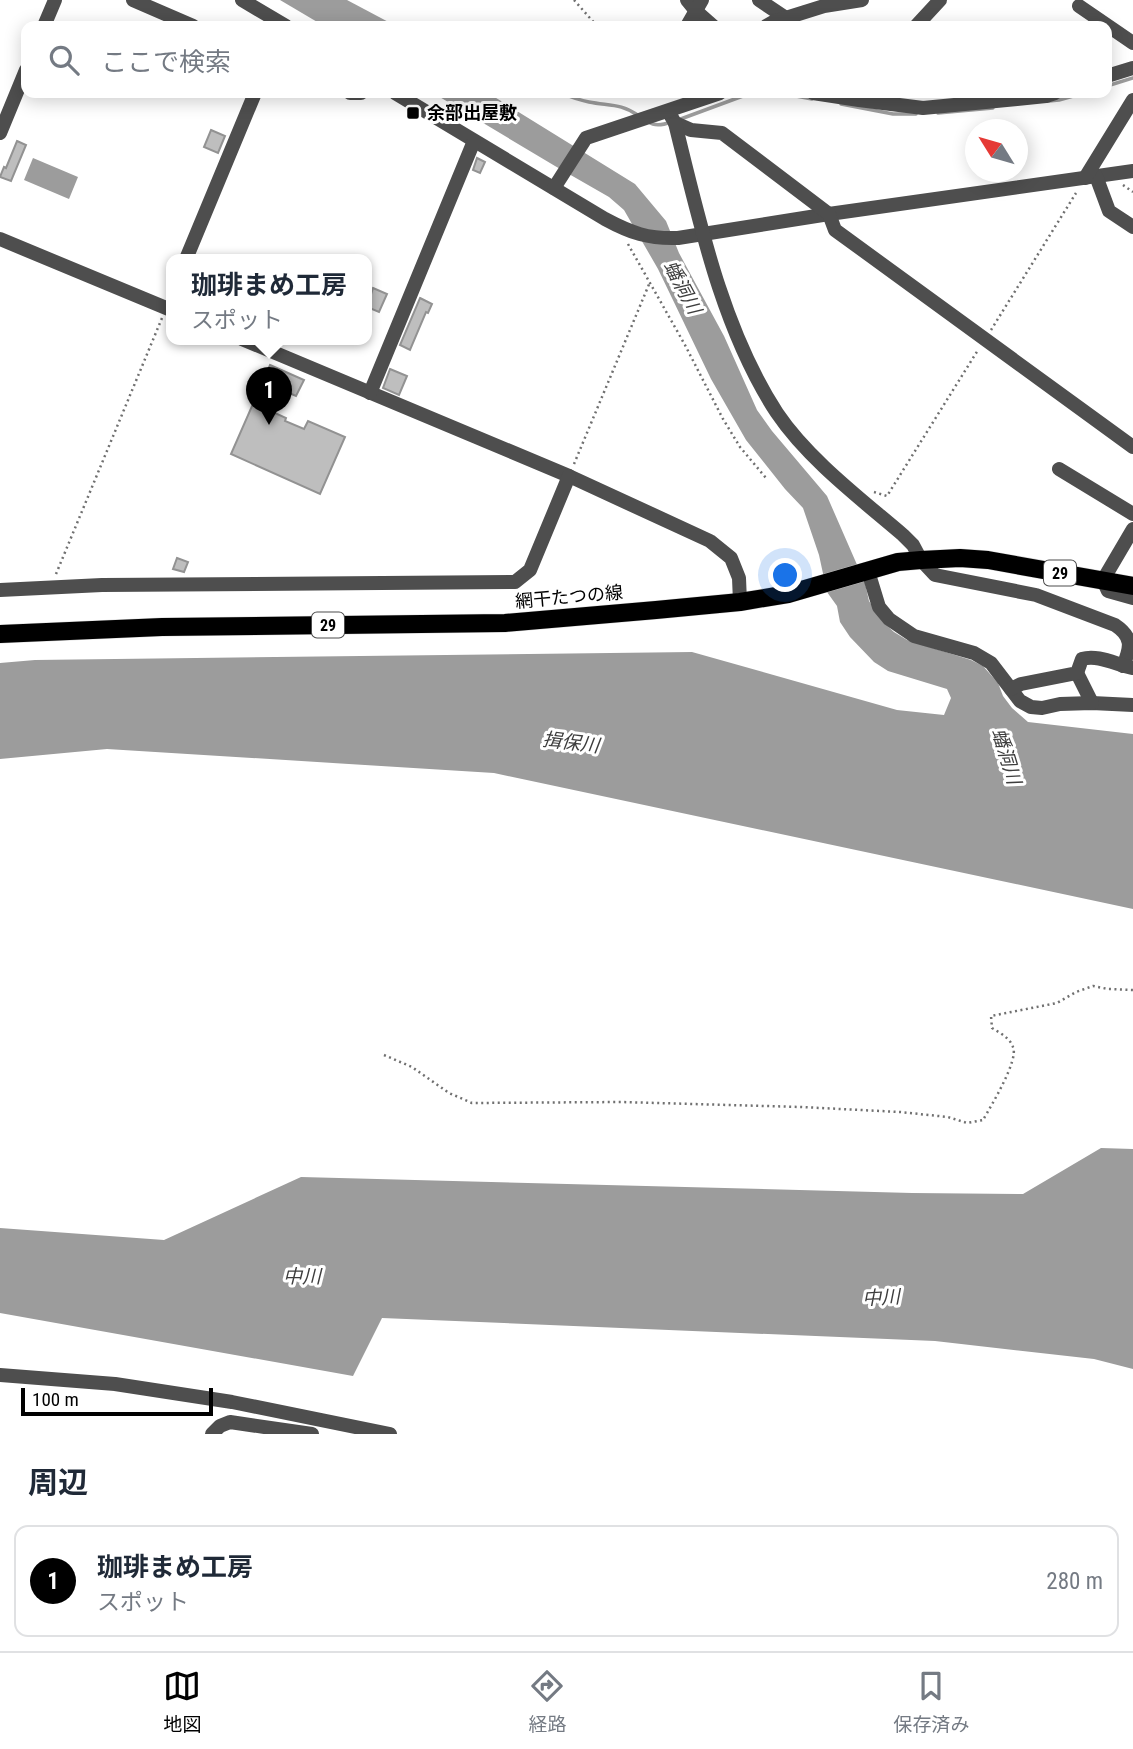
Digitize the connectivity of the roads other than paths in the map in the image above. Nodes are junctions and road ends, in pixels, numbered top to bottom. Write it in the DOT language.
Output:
graph roads {
  1 [pos="55,0"];
  2 [pos="133,0"];
  3 [pos="242,0"];
  4 [pos="759,0"];
  5 [pos="862,0"];
  6 [pos="940,0"];
  7 [pos="821,3"];
  8 [pos="696,4"];
  9 [pos="1079,6"];
  10 [pos="46,21"];
  11 [pos="181,21"];
  12 [pos="278,21"];
  13 [pos="689,21"];
  14 [pos="709,21"];
  15 [pos="788,21"];
  16 [pos="791,21"];
  17 [pos="924,21"];
  18 [pos="1101,21"];
  19 [pos="1112,29"];
  20 [pos="1133,43"];
  21 [pos="1133,68"];
  22 [pos="1112,74"];
  23 [pos="21,82"];
  24 [pos="253,98"];
  25 [pos="403,98"];
  26 [pos="671,98"];
  27 [pos="708,98"];
  28 [pos="873,98"];
  29 [pos="999,98"];
  30 [pos="1133,100"];
  31 [pos="674,113"];
  32 [pos="0,133"];
  33 [pos="474,141"];
  34 [pos="1133,171"];
  35 [pos="1091,177"];
  36 [pos="554,188"];
  37 [pos="828,214"];
  38 [pos="1133,228"];
  39 [pos="702,234"];
  40 [pos="0,239"];
  41 [pos="188,254"];
  42 [pos="166,304"];
  43 [pos="256,345"];
  44 [pos="370,393"];
  45 [pos="1133,447"];
  46 [pos="1059,469"];
  47 [pos="569,476"];
  48 [pos="1133,514"];
  49 [pos="1133,529"];
  50 [pos="921,560"];
  51 [pos="868,571"];
  52 [pos="1103,580"];
  53 [pos="1133,586"];
  54 [pos="0,590"];
  55 [pos="1133,598"];
  56 [pos="740,602"];
  57 [pos="0,634"];
  58 [pos="1128,667"];
  59 [pos="1077,673"];
  60 [pos="1011,689"];
  61 [pos="1092,703"];
  62 [pos="1133,705"];
  63 [pos="0,1375"];
  64 [pos="212,1434"];
  65 [pos="312,1434"];
  66 [pos="390,1434"];
  1 -- 10 [label="street"];
  2 -- 11 [label="street"];
  3 -- 12 [label="street"];
  4 -- 15 [label="street"];
  5 -- 7 [label="street"];
  6 -- 17 [label="street"];
  7 -- 16 [label="street"];
  8 -- 13 [label="street"];
  8 -- 14 [label="street"];
  9 -- 18 [label="street"];
  19 -- 20 [label="street"];
  21 -- 22 [label="street"];
  23 -- 32 [label="street"];
  24 -- 41 [label="street"];
  25 -- 33 [label="street"];
  26 -- 31 [label="street"];
  27 -- 31 [label="street"];
  28 -- 29 [label="street"];
  30 -- 35 [label="street"];
  31 -- 36 [label="street"];
  31 -- 37 [label="street"];
  31 -- 39 [label="street"];
  33 -- 36 [label="street"];
  33 -- 44 [label="street"];
  34 -- 35 [label="street"];
  35 -- 37 [label="street"];
  35 -- 38 [label="street"];
  36 -- 39 [label="street"];
  37 -- 39 [label="street"];
  37 -- 45 [label="street"];
  39 -- 50 [label="street"];
  40 -- 42 [label="street"];
  43 -- 44 [label="street"];
  44 -- 47 [label="street"];
  46 -- 48 [label="street"];
  47 -- 54 [label="street"];
  47 -- 56 [label="street"];
  49 -- 52 [label="street"];
  50 -- 51 [label="main road, 網干たつの線 / 29"];
  50 -- 52 [label="main road, 網干たつの線 / 29"];
  50 -- 58 [label="street"];
  51 -- 56 [label="main road, 網干たつの線 / 29"];
  51 -- 60 [label="street"];
  52 -- 53 [label="main road, 網干たつの線 / 29"];
  52 -- 55 [label="street"];
  56 -- 57 [label="main road, 網干たつの線 / 29"];
  58 -- 59 [label="street"];
  59 -- 60 [label="street"];
  59 -- 61 [label="street"];
  60 -- 61 [label="street"];
  61 -- 62 [label="street"];
  63 -- 66 [label="street"];
  64 -- 65 [label="street"];
}
